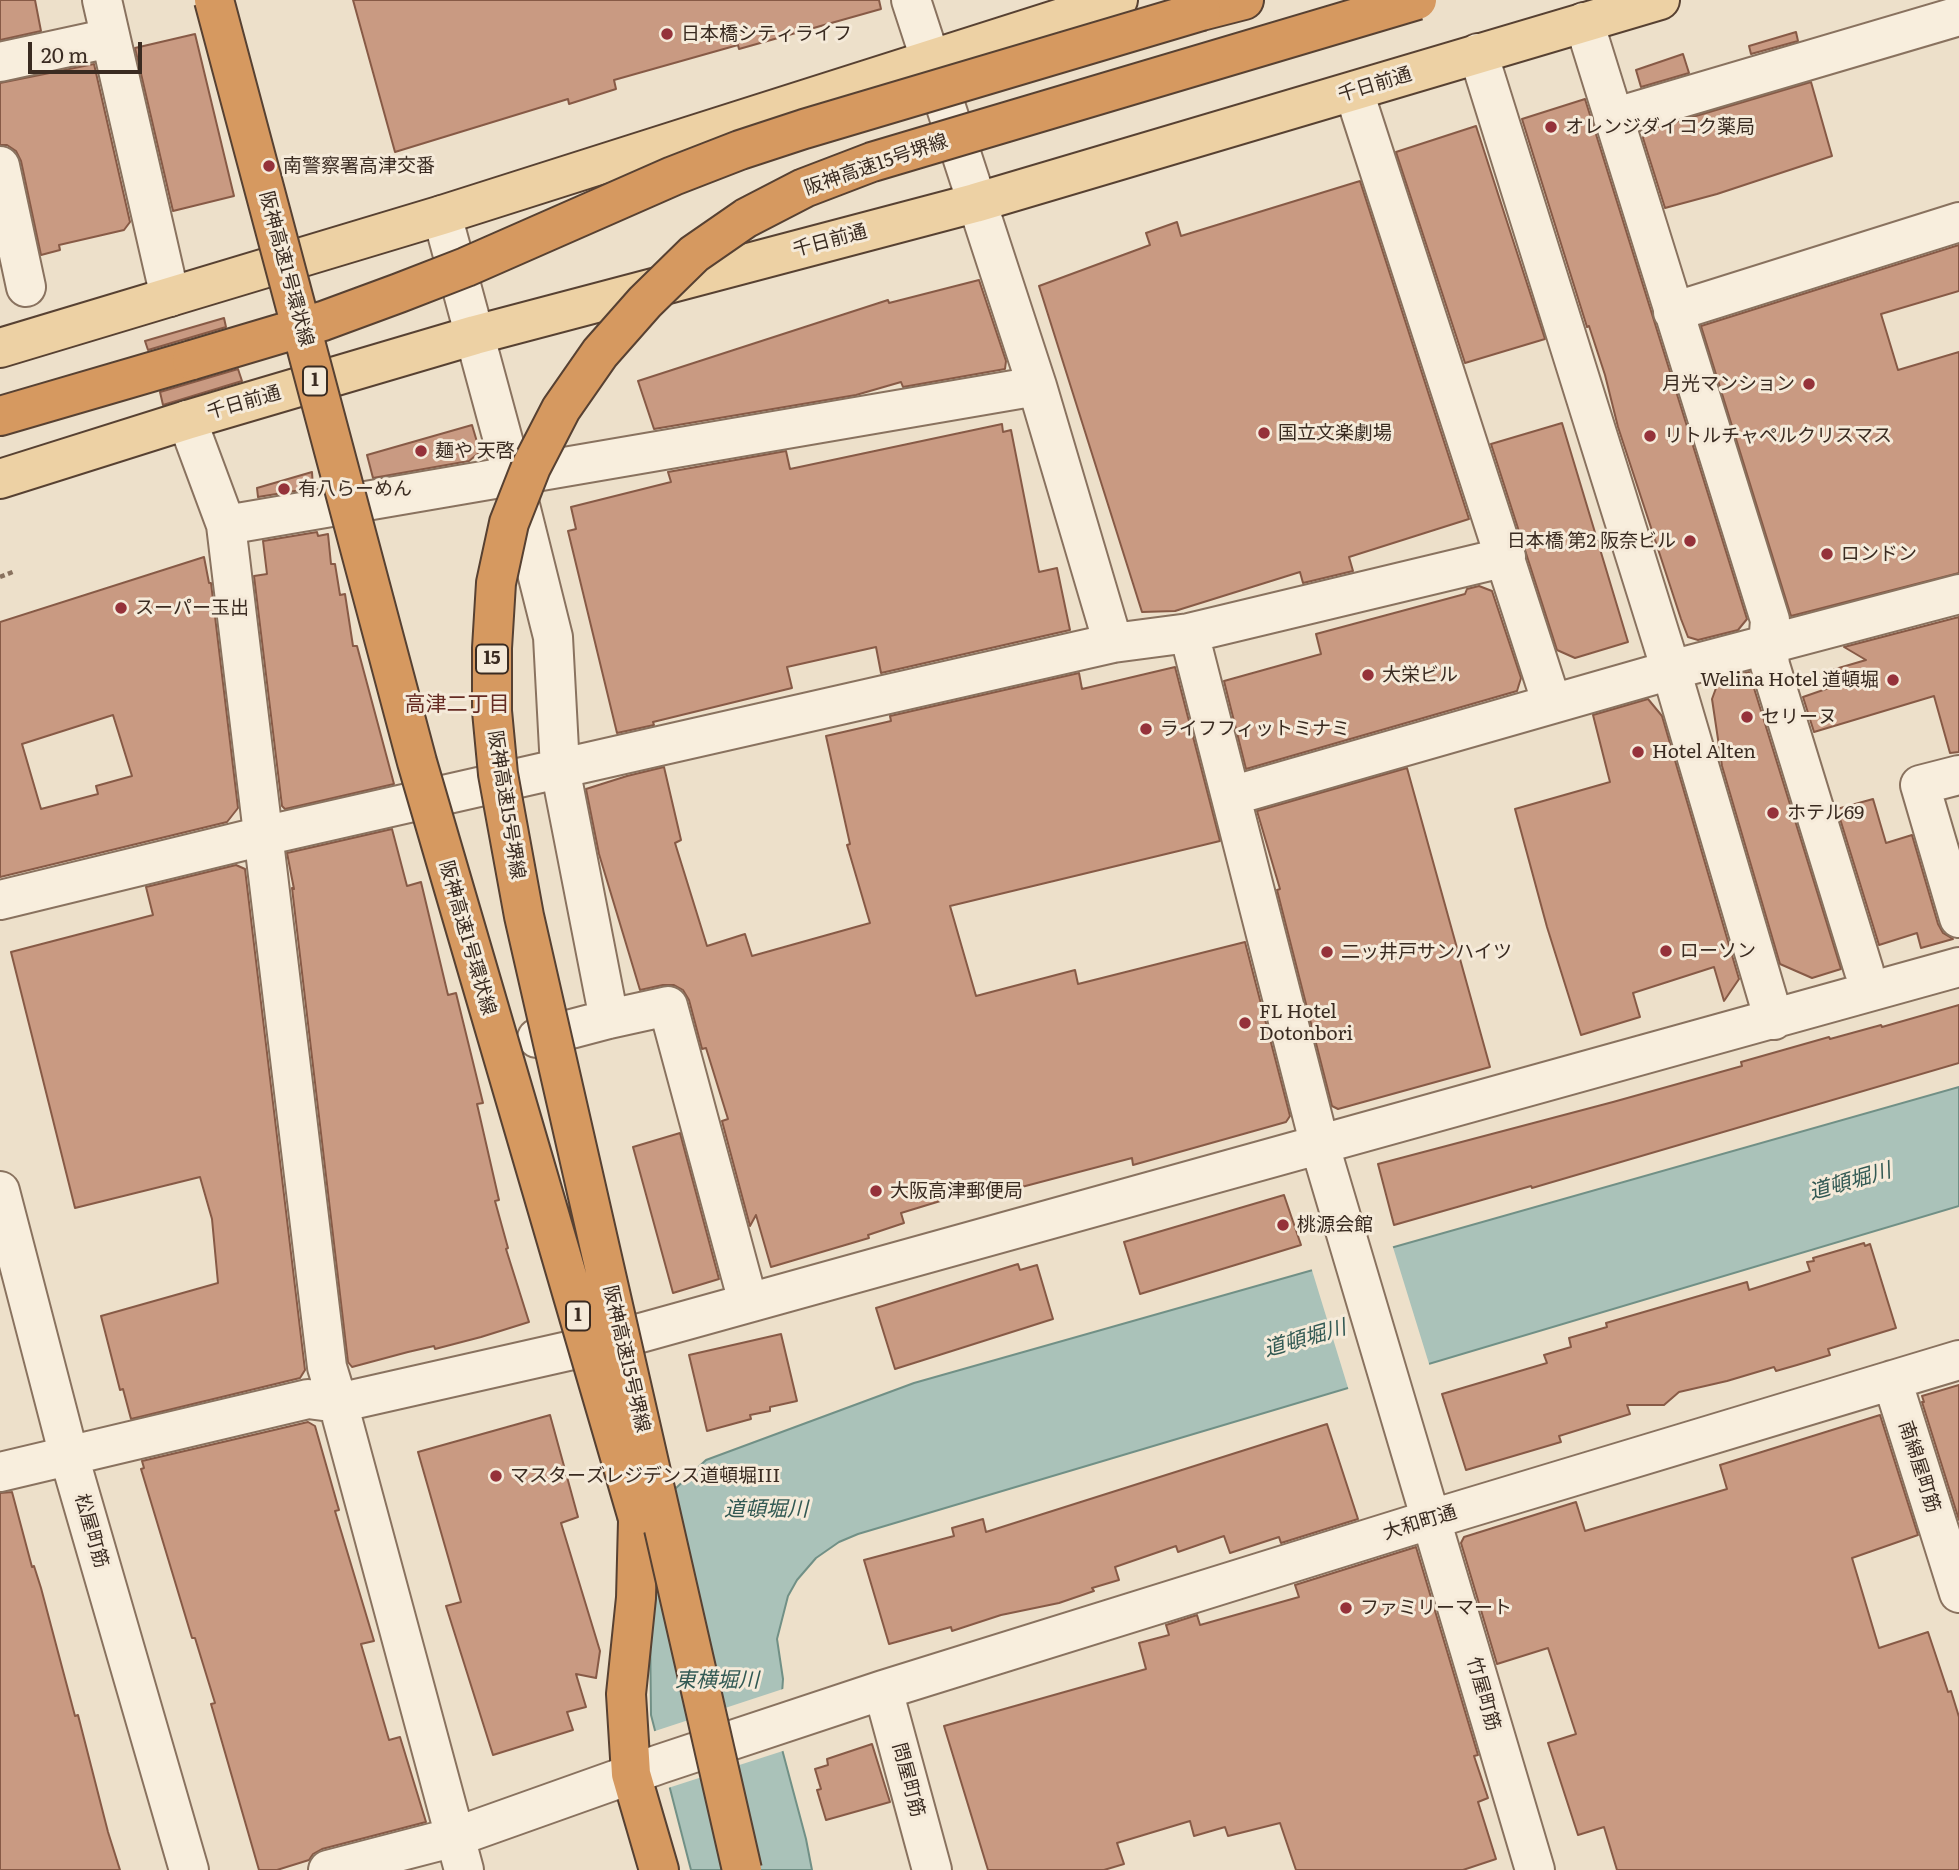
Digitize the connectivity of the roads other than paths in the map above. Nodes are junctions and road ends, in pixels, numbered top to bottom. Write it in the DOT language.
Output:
graph roads {
  1 [pos="102,0"];
  2 [pos="214,0"];
  3 [pos="911,0"];
  4 [pos="1118,0"];
  5 [pos="1244,0"];
  6 [pos="1417,0"];
  7 [pos="1660,0"];
  8 [pos="1959,16"];
  9 [pos="1584,22"];
  10 [pos="110,38"];
  11 [pos="1478,53"];
  12 [pos="929,61"];
  13 [pos="0,62"];
  14 [pos="1354,92"];
  15 [pos="1613,118"];
  16 [pos="0,166"];
  17 [pos="975,203"];
  18 [pos="442,215"];
  19 [pos="1959,222"];
  20 [pos="26,287"];
  21 [pos="170,297"];
  22 [pos="1672,312"];
  23 [pos="475,335"];
  24 [pos="0,348"];
  25 [pos="1037,386"];
  26 [pos="0,416"];
  27 [pos="187,420"];
  28 [pos="513,477"];
  29 [pos="0,479"];
  30 [pos="226,525"];
  31 [pos="1506,557"];
  32 [pos="1959,594"];
  33 [pos="1189,633"];
  34 [pos="1113,643"];
  35 [pos="1768,646"];
  36 [pos="1671,670"];
  37 [pos="1552,704"];
  38 [pos="560,768"];
  39 [pos="1959,775"];
  40 [pos="1231,796"];
  41 [pos="263,836"];
  42 [pos="0,900"];
  43 [pos="1959,918"];
  44 [pos="1959,967"];
  45 [pos="1864,971"];
  46 [pos="609,1019"];
  47 [pos="1774,1020"];
  48 [pos="537,1038"];
  49 [pos="1320,1146"];
  50 [pos="0,1191"];
  51 [pos="748,1302"];
  52 [pos="608,1342"];
  53 [pos="1959,1360"];
  54 [pos="1892,1380"];
  55 [pos="338,1403"];
  56 [pos="69,1456"];
  57 [pos="0,1472"];
  58 [pos="1432,1519"];
  59 [pos="1959,1593"];
  60 [pos="883,1690"];
  61 [pos="646,1769"];
  62 [pos="460,1854"];
  63 [pos="188,1870"];
  64 [pos="328,1870"];
  65 [pos="659,1870"];
  66 [pos="742,1870"];
  67 [pos="932,1870"];
  68 [pos="1535,1870"];
  1 -- 10 [label="street"];
  2 -- 66 [label="highway, 阪神高速1号環状線 / 1, bridge"];
  3 -- 12 [label="street"];
  4 -- 12 [label="main road"];
  5 -- 26 [label="highway, bridge"];
  6 -- 66 [label="highway, 阪神高速15号堺線 / 15, bridge"];
  7 -- 9 [label="main road, 千日前通"];
  8 -- 15 [label="street"];
  9 -- 11 [label="main road, 千日前通"];
  9 -- 15 [label="street"];
  10 -- 13 [label="street"];
  10 -- 21 [label="street"];
  11 -- 14 [label="main road, 千日前通"];
  11 -- 36 [label="street"];
  12 -- 17 [label="street"];
  12 -- 18 [label="main road"];
  14 -- 17 [label="main road, 千日前通"];
  14 -- 31 [label="street"];
  15 -- 22 [label="street"];
  16 -- 20 [label="street"];
  17 -- 23 [label="main road, 千日前通"];
  17 -- 25 [label="street"];
  18 -- 21 [label="main road"];
  18 -- 23 [label="street"];
  19 -- 22 [label="street"];
  21 -- 24 [label="main road"];
  22 -- 35 [label="street"];
  23 -- 27 [label="main road, 千日前通"];
  23 -- 28 [label="street"];
  25 -- 28 [label="street"];
  25 -- 34 [label="street"];
  27 -- 29 [label="main road, 千日前通"];
  27 -- 30 [label="street"];
  28 -- 30 [label="street"];
  28 -- 38 [label="street"];
  30 -- 41 [label="street"];
  31 -- 33 [label="street"];
  31 -- 37 [label="street"];
  32 -- 35 [label="street"];
  33 -- 34 [label="street"];
  33 -- 40 [label="street, 竹屋町筋"];
  34 -- 38 [label="street"];
  35 -- 36 [label="street"];
  35 -- 45 [label="street"];
  36 -- 37 [label="street"];
  36 -- 47 [label="street"];
  37 -- 40 [label="street"];
  38 -- 41 [label="street"];
  38 -- 46 [label="street"];
  38 -- 48 [label="street"];
  39 -- 43 [label="street"];
  40 -- 49 [label="street, 竹屋町筋"];
  41 -- 42 [label="street"];
  41 -- 55 [label="street"];
  44 -- 47 [label="street"];
  46 -- 48 [label="street"];
  46 -- 51 [label="street"];
  47 -- 49 [label="street"];
  48 -- 52 [label="street"];
  49 -- 51 [label="street"];
  49 -- 58 [label="street, 竹屋町筋"];
  50 -- 56 [label="street, 松屋町筋"];
  51 -- 52 [label="street"];
  52 -- 55 [label="street"];
  52 -- 61 [label="highway"];
  53 -- 54 [label="street, 大和町通"];
  54 -- 58 [label="street, 大和町通"];
  54 -- 59 [label="street, 南綿屋町筋"];
  55 -- 56 [label="street"];
  55 -- 62 [label="street"];
  56 -- 57 [label="street"];
  56 -- 63 [label="street, 松屋町筋"];
  58 -- 60 [label="street, 大和町通"];
  58 -- 68 [label="street, 竹屋町筋"];
  60 -- 61 [label="street, 大和町通"];
  60 -- 67 [label="street, 問屋町筋"];
  61 -- 62 [label="street, 大和町通"];
  61 -- 65 [label="highway"];
  62 -- 64 [label="street, 大和町通"];
}
